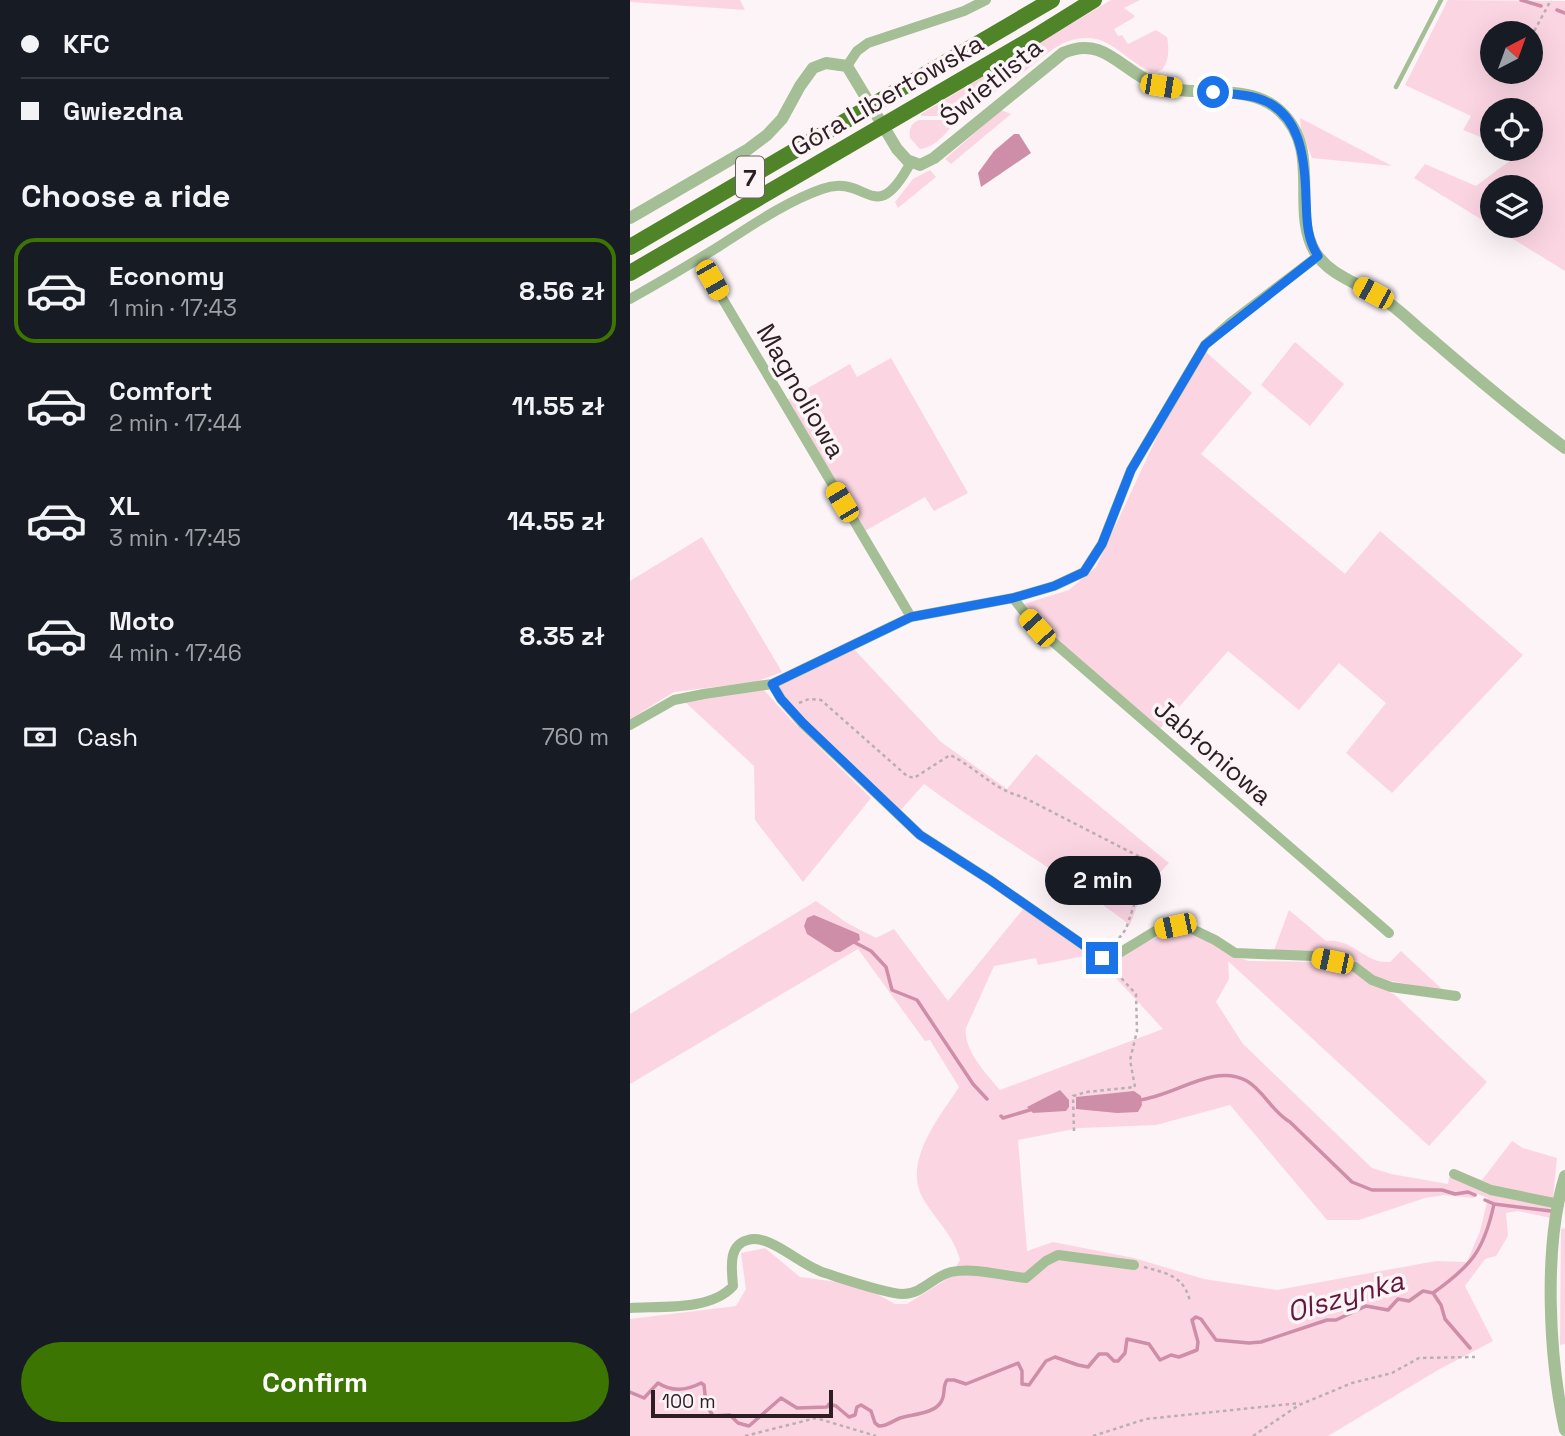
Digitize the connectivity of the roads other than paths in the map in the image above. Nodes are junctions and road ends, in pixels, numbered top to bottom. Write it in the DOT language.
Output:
graph roads {
  1 [pos="986,0"];
  2 [pos="1052,0"];
  3 [pos="1094,0"];
  4 [pos="1441,0"];
  5 [pos="847,66"];
  6 [pos="1396,87"];
  7 [pos="870,107"];
  8 [pos="882,126"];
  9 [pos="911,162"];
  10 [pos="630,218"];
  11 [pos="630,247"];
  12 [pos="1318,256"];
  13 [pos="699,259"];
  14 [pos="630,272"];
  15 [pos="630,299"];
  16 [pos="1565,448"];
  17 [pos="1013,598"];
  18 [pos="911,617"];
  19 [pos="772,684"];
  20 [pos="630,725"];
  21 [pos="1389,933"];
  22 [pos="1456,996"];
  23 [pos="1454,1174"];
  24 [pos="1565,1176"];
  25 [pos="1559,1203"];
  26 [pos="1134,1265"];
  27 [pos="630,1308"];
  28 [pos="1565,1430"];
  1 -- 5 [label="street"];
  2 -- 7 [label="highway, Góra Libertowska / 7"];
  3 -- 8 [label="highway, Góra Libertowska / 7"];
  4 -- 6 [label="lane"];
  5 -- 7 [label="street, Góra Libertowska"];
  5 -- 10 [label="street, Góra Libertowska"];
  7 -- 8 [label="street"];
  7 -- 11 [label="highway, Góra Libertowska / 7"];
  8 -- 9 [label="street"];
  8 -- 14 [label="highway, Góra Libertowska / 7"];
  9 -- 12 [label="street, Świetlista"];
  9 -- 13 [label="street, Góra Libertowska"];
  12 -- 16 [label="street"];
  12 -- 17 [label="street"];
  13 -- 15 [label="street, Góra Libertowska"];
  13 -- 18 [label="street, Magnoliowa"];
  17 -- 18 [label="street"];
  17 -- 21 [label="street, Jabłoniowa"];
  18 -- 19 [label="street"];
  19 -- 20 [label="street"];
  19 -- 22 [label="street"];
  23 -- 25 [label="street"];
  24 -- 25 [label="street"];
  25 -- 28 [label="street"];
  26 -- 27 [label="street"];
}
